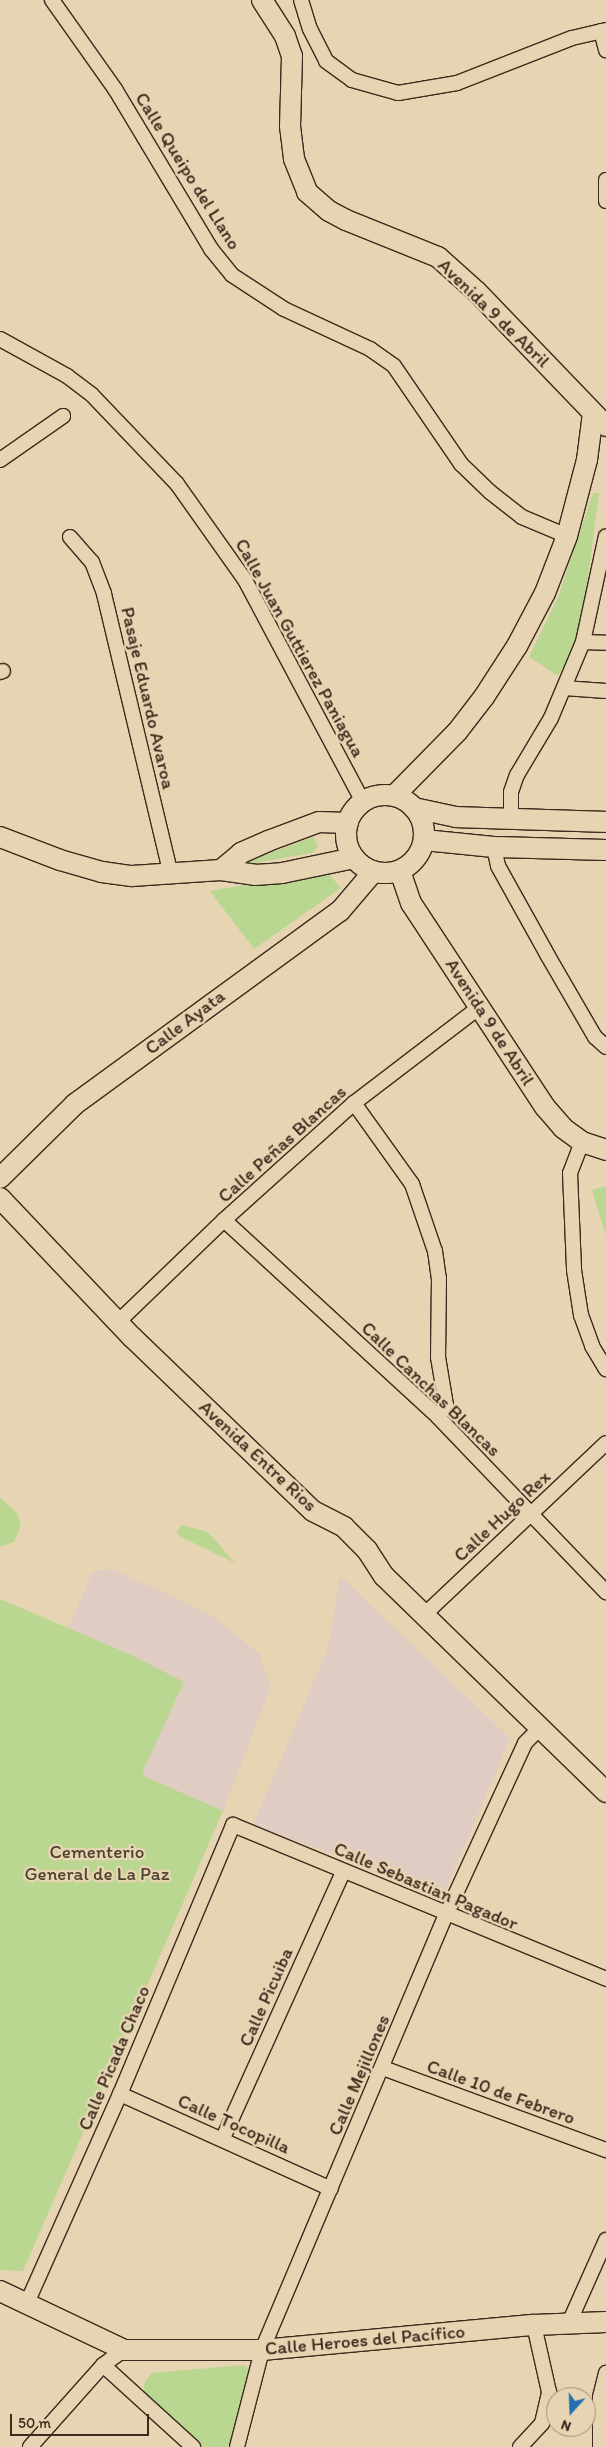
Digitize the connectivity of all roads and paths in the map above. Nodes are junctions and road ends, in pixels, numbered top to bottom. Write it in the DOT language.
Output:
graph roads {
  1 [pos="52,0"];
  2 [pos="262,0"];
  3 [pos="301,0"];
  4 [pos="604,31"];
  5 [pos="606,50"];
  6 [pos="606,180"];
  7 [pos="606,201"];
  8 [pos="0,340"];
  9 [pos="63,416"];
  10 [pos="600,420"];
  11 [pos="0,460"];
  12 [pos="567,536"];
  13 [pos="606,536"];
  14 [pos="70,537"];
  15 [pos="583,642"];
  16 [pos="606,643"];
  17 [pos="564,688"];
  18 [pos="606,691"];
  19 [pos="394,796"];
  20 [pos="363,802"];
  21 [pos="414,808"];
  22 [pos="511,819"];
  23 [pos="606,822"];
  24 [pos="348,823"];
  25 [pos="0,837"];
  26 [pos="424,840"];
  27 [pos="494,847"];
  28 [pos="606,850"];
  29 [pos="354,858"];
  30 [pos="221,870"];
  31 [pos="400,871"];
  32 [pos="374,872"];
  33 [pos="171,876"];
  34 [pos="481,1006"];
  35 [pos="606,1047"];
  36 [pos="354,1103"];
  37 [pos="582,1142"];
  38 [pos="606,1150"];
  39 [pos="0,1178"];
  40 [pos="0,1198"];
  41 [pos="224,1220"];
  42 [pos="118,1322"];
  43 [pos="606,1369"];
  44 [pos="438,1417"];
  45 [pos="606,1443"];
  46 [pos="530,1515"];
  47 [pos="606,1592"];
  48 [pos="424,1615"];
  49 [pos="540,1728"];
  50 [pos="606,1792"];
  51 [pos="233,1825"];
  52 [pos="343,1872"];
  53 [pos="446,1915"];
  54 [pos="606,1979"];
  55 [pos="383,2068"];
  56 [pos="120,2094"];
  57 [pos="223,2138"];
  58 [pos="606,2150"];
  59 [pos="331,2188"];
  60 [pos="606,2240"];
  61 [pos="0,2291"];
  62 [pos="27,2303"];
  63 [pos="606,2322"];
  64 [pos="569,2323"];
  65 [pos="534,2325"];
  66 [pos="124,2350"];
  67 [pos="262,2350"];
  68 [pos="103,2365"];
  69 [pos="606,2373"];
  70 [pos="30,2447"];
  71 [pos="193,2447"];
  72 [pos="237,2447"];
  73 [pos="520,2447"];
  74 [pos="600,2447"];
  1 -- 12 [label="street, Calle Queipo del Llano"];
  2 -- 10 [label="main road, Avenida 9 de Abril"];
  3 -- 4 [label="street"];
  4 -- 5 [label="street"];
  6 -- 7 [label="street"];
  8 -- 20 [label="street, Calle Juan Guttierez Paniagua"];
  9 -- 11 [label="street"];
  10 -- 12 [label="main road"];
  12 -- 19 [label="main road"];
  13 -- 15 [label="street"];
  14 -- 33 [label="street, Pasaje Eduardo Avaroa"];
  15 -- 16 [label="street"];
  15 -- 17 [label="street"];
  17 -- 18 [label="street"];
  17 -- 22 [label="street"];
  19 -- 20 [label="main road"];
  19 -- 21 [label="main road"];
  20 -- 24 [label="main road"];
  21 -- 22 [label="main road"];
  21 -- 26 [label="main road"];
  22 -- 23 [label="main road"];
  24 -- 29 [label="main road"];
  24 -- 30 [label="main road"];
  25 -- 33 [label="main road"];
  26 -- 27 [label="main road"];
  26 -- 31 [label="main road"];
  27 -- 28 [label="main road"];
  27 -- 35 [label="street"];
  29 -- 30 [label="main road"];
  29 -- 32 [label="main road"];
  30 -- 33 [label="main road"];
  31 -- 32 [label="main road"];
  31 -- 34 [label="main road, Avenida 9 de Abril"];
  32 -- 39 [label="main road, Calle Ayata"];
  34 -- 36 [label="street, Calle Peñas Blancas"];
  34 -- 37 [label="main road, Avenida 9 de Abril"];
  36 -- 41 [label="street, Calle Peñas Blancas"];
  36 -- 44 [label="street"];
  37 -- 38 [label="main road, Avenida 9 de Abril"];
  37 -- 43 [label="street"];
  40 -- 42 [label="main road, Avenida Entre Rios"];
  41 -- 42 [label="street, Calle Peñas Blancas"];
  41 -- 44 [label="street, Calle Canchas Blancas"];
  42 -- 48 [label="main road, Avenida Entre Rios"];
  44 -- 46 [label="street, Calle Canchas Blancas"];
  45 -- 46 [label="street, Calle Hugo Rex"];
  46 -- 47 [label="street, Calle Canchas Blancas"];
  46 -- 48 [label="street, Calle Hugo Rex"];
  48 -- 49 [label="main road, Avenida Entre Rios"];
  49 -- 50 [label="main road, Avenida Entre Rios"];
  49 -- 53 [label="street, Calle Mejillones"];
  51 -- 52 [label="street, Calle Sebastian Pagador"];
  51 -- 56 [label="street, Calle Picada Chaco"];
  52 -- 53 [label="street, Calle Sebastian Pagador"];
  52 -- 57 [label="street, Calle Picuiba"];
  53 -- 54 [label="street, Calle Sebastian Pagador"];
  53 -- 55 [label="street, Calle Mejillones"];
  55 -- 58 [label="street, Calle 10 de Febrero"];
  55 -- 59 [label="street, Calle Mejillones"];
  56 -- 57 [label="street, Calle Tocopilla"];
  56 -- 62 [label="street, Calle Picada Chaco"];
  57 -- 59 [label="street, Calle Tocopilla"];
  59 -- 67 [label="street, Calle Mejillones"];
  60 -- 64 [label="street"];
  61 -- 62 [label="main road"];
  62 -- 66 [label="main road"];
  63 -- 64 [label="main road, Calle Heroes del Pacífico"];
  64 -- 65 [label="main road, Calle Heroes del Pacífico"];
  65 -- 67 [label="main road, Calle Heroes del Pacífico"];
  65 -- 73 [label="street"];
  66 -- 67 [label="main road, Calle Heroes del Pacífico"];
  66 -- 68 [label="street"];
  67 -- 72 [label="street, Calle Mejillones"];
  68 -- 70 [label="street"];
  68 -- 71 [label="street"];
  69 -- 74 [label="street"];
}
